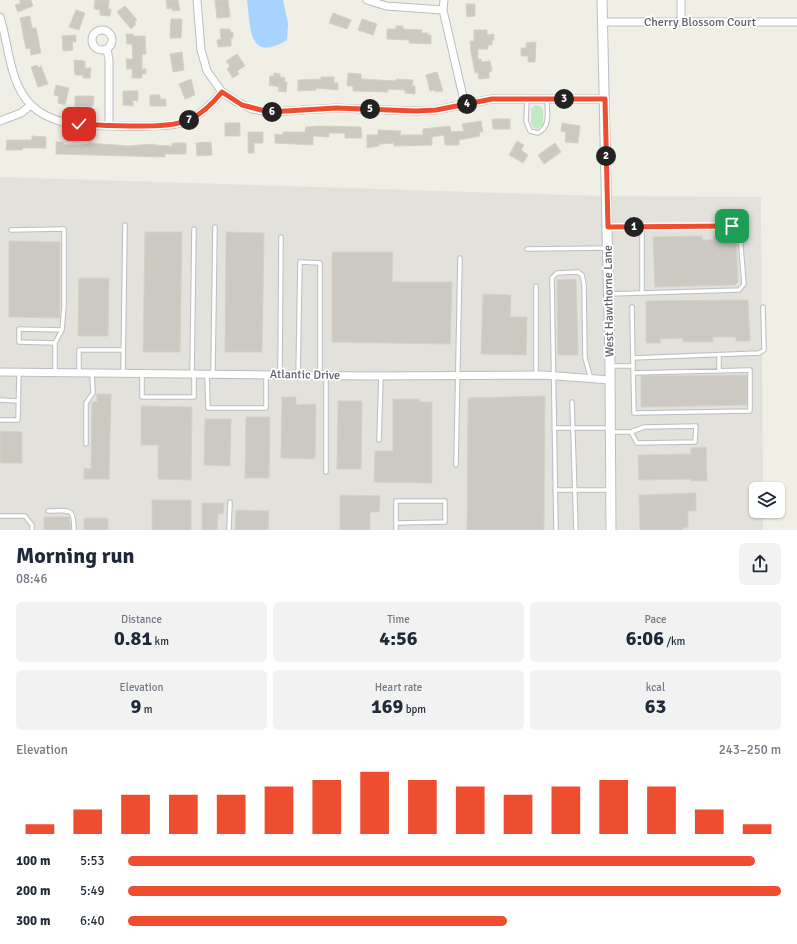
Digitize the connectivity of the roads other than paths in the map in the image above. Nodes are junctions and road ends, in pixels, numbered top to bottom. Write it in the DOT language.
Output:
graph roads {
  1 [pos="198,0"];
  2 [pos="367,0"];
  3 [pos="444,0"];
  4 [pos="602,0"];
  5 [pos="681,0"];
  6 [pos="444,10"];
  7 [pos="0,17"];
  8 [pos="603,22"];
  9 [pos="681,22"];
  10 [pos="797,22"];
  11 [pos="107,49"];
  12 [pos="222,92"];
  13 [pos="527,98"];
  14 [pos="547,99"];
  15 [pos="605,99"];
  16 [pos="31,105"];
  17 [pos="465,105"];
  18 [pos="0,121"];
  19 [pos="109,125"];
  20 [pos="125,225"];
  21 [pos="642,226"];
  22 [pos="215,227"];
  23 [pos="608,227"];
  24 [pos="194,229"];
  25 [pos="11,230"];
  26 [pos="281,237"];
  27 [pos="608,248"];
  28 [pos="527,249"];
  29 [pos="460,258"];
  30 [pos="536,286"];
  31 [pos="642,293"];
  32 [pos="609,294"];
  33 [pos="763,306"];
  34 [pos="632,307"];
  35 [pos="62,330"];
  36 [pos="55,343"];
  37 [pos="123,350"];
  38 [pos="719,355"];
  39 [pos="633,358"];
  40 [pos="610,366"];
  41 [pos="633,366"];
  42 [pos="719,371"];
  43 [pos="0,372"];
  44 [pos="19,372"];
  45 [pos="55,372"];
  46 [pos="79,372"];
  47 [pos="92,373"];
  48 [pos="123,373"];
  49 [pos="142,373"];
  50 [pos="633,373"];
  51 [pos="193,374"];
  52 [pos="210,374"];
  53 [pos="266,375"];
  54 [pos="280,375"];
  55 [pos="298,375"];
  56 [pos="323,375"];
  57 [pos="536,375"];
  58 [pos="381,376"];
  59 [pos="457,376"];
  60 [pos="553,376"];
  61 [pos="591,379"];
  62 [pos="610,380"];
  63 [pos="0,400"];
  64 [pos="18,401"];
  65 [pos="572,402"];
  66 [pos="0,420"];
  67 [pos="554,428"];
  68 [pos="573,428"];
  69 [pos="611,430"];
  70 [pos="631,432"];
  71 [pos="380,440"];
  72 [pos="86,444"];
  73 [pos="456,465"];
  74 [pos="326,472"];
  75 [pos="555,490"];
  76 [pos="574,490"];
  77 [pos="611,490"];
  78 [pos="230,502"];
  79 [pos="48,511"];
  80 [pos="0,516"];
  81 [pos="396,523"];
  82 [pos="32,530"];
  83 [pos="74,530"];
  84 [pos="229,530"];
  85 [pos="396,530"];
  86 [pos="556,530"];
  87 [pos="576,530"];
  88 [pos="611,530"];
  1 -- 12 [label="street"];
  2 -- 6 [label="street"];
  3 -- 6 [label="street"];
  4 -- 8 [label="street, West Hawthorne Lane"];
  5 -- 9 [label="street"];
  6 -- 17 [label="street"];
  7 -- 16 [label="street"];
  8 -- 9 [label="street, Cherry Blossom Court"];
  8 -- 15 [label="street, West Hawthorne Lane"];
  9 -- 10 [label="street, Cherry Blossom Court"];
  11 -- 19 [label="street"];
  12 -- 17 [label="street"];
  12 -- 19 [label="street"];
  13 -- 14 [label="street"];
  13 -- 14 [label="lane"];
  13 -- 17 [label="street"];
  14 -- 15 [label="street"];
  15 -- 23 [label="street, West Hawthorne Lane"];
  16 -- 18 [label="street"];
  16 -- 19 [label="street"];
  20 -- 37 [label="lane"];
  21 -- 23 [label="lane"];
  21 -- 31 [label="lane"];
  21 -- 31 [label="lane"];
  22 -- 52 [label="lane"];
  23 -- 27 [label="street, West Hawthorne Lane"];
  24 -- 51 [label="lane"];
  25 -- 35 [label="lane"];
  26 -- 54 [label="lane"];
  27 -- 28 [label="lane"];
  27 -- 32 [label="street, West Hawthorne Lane"];
  29 -- 59 [label="lane"];
  30 -- 57 [label="lane"];
  31 -- 32 [label="lane"];
  32 -- 40 [label="street, West Hawthorne Lane"];
  33 -- 38 [label="lane"];
  34 -- 39 [label="lane"];
  35 -- 36 [label="lane"];
  35 -- 36 [label="lane"];
  36 -- 45 [label="lane"];
  37 -- 46 [label="lane"];
  37 -- 48 [label="lane"];
  38 -- 39 [label="lane"];
  38 -- 42 [label="lane"];
  39 -- 41 [label="lane"];
  40 -- 41 [label="lane"];
  40 -- 62 [label="street, West Hawthorne Lane"];
  41 -- 50 [label="lane"];
  42 -- 50 [label="lane"];
  42 -- 50 [label="lane"];
  43 -- 44 [label="street, Atlantic Drive"];
  44 -- 45 [label="street, Atlantic Drive"];
  44 -- 64 [label="lane"];
  45 -- 46 [label="street, Atlantic Drive"];
  46 -- 47 [label="street, Atlantic Drive"];
  47 -- 48 [label="street, Atlantic Drive"];
  47 -- 72 [label="lane"];
  48 -- 49 [label="street, Atlantic Drive"];
  49 -- 51 [label="street, Atlantic Drive"];
  49 -- 51 [label="lane"];
  51 -- 52 [label="street, Atlantic Drive"];
  52 -- 53 [label="street, Atlantic Drive"];
  52 -- 53 [label="lane"];
  53 -- 54 [label="street, Atlantic Drive"];
  54 -- 55 [label="street, Atlantic Drive"];
  55 -- 56 [label="street, Atlantic Drive"];
  55 -- 56 [label="lane"];
  56 -- 58 [label="street, Atlantic Drive"];
  56 -- 74 [label="lane"];
  57 -- 59 [label="street, Atlantic Drive"];
  57 -- 60 [label="street, Atlantic Drive"];
  58 -- 59 [label="street, Atlantic Drive"];
  58 -- 71 [label="lane"];
  59 -- 73 [label="lane"];
  60 -- 61 [label="street, Atlantic Drive"];
  60 -- 61 [label="lane"];
  60 -- 67 [label="lane"];
  61 -- 62 [label="street, Atlantic Drive"];
  62 -- 69 [label="street, West Hawthorne Lane"];
  63 -- 64 [label="lane"];
  64 -- 66 [label="lane"];
  65 -- 68 [label="lane"];
  67 -- 68 [label="lane"];
  67 -- 75 [label="lane"];
  68 -- 69 [label="lane"];
  68 -- 76 [label="lane"];
  69 -- 70 [label="lane"];
  69 -- 77 [label="street, West Hawthorne Lane"];
  70 -- 70 [label="lane"];
  75 -- 76 [label="lane"];
  75 -- 86 [label="lane"];
  76 -- 77 [label="lane"];
  76 -- 87 [label="lane"];
  77 -- 88 [label="street, West Hawthorne Lane"];
  78 -- 84 [label="lane"];
  79 -- 83 [label="lane"];
  80 -- 82 [label="lane"];
  81 -- 81 [label="lane"];
  81 -- 85 [label="lane"];
}
